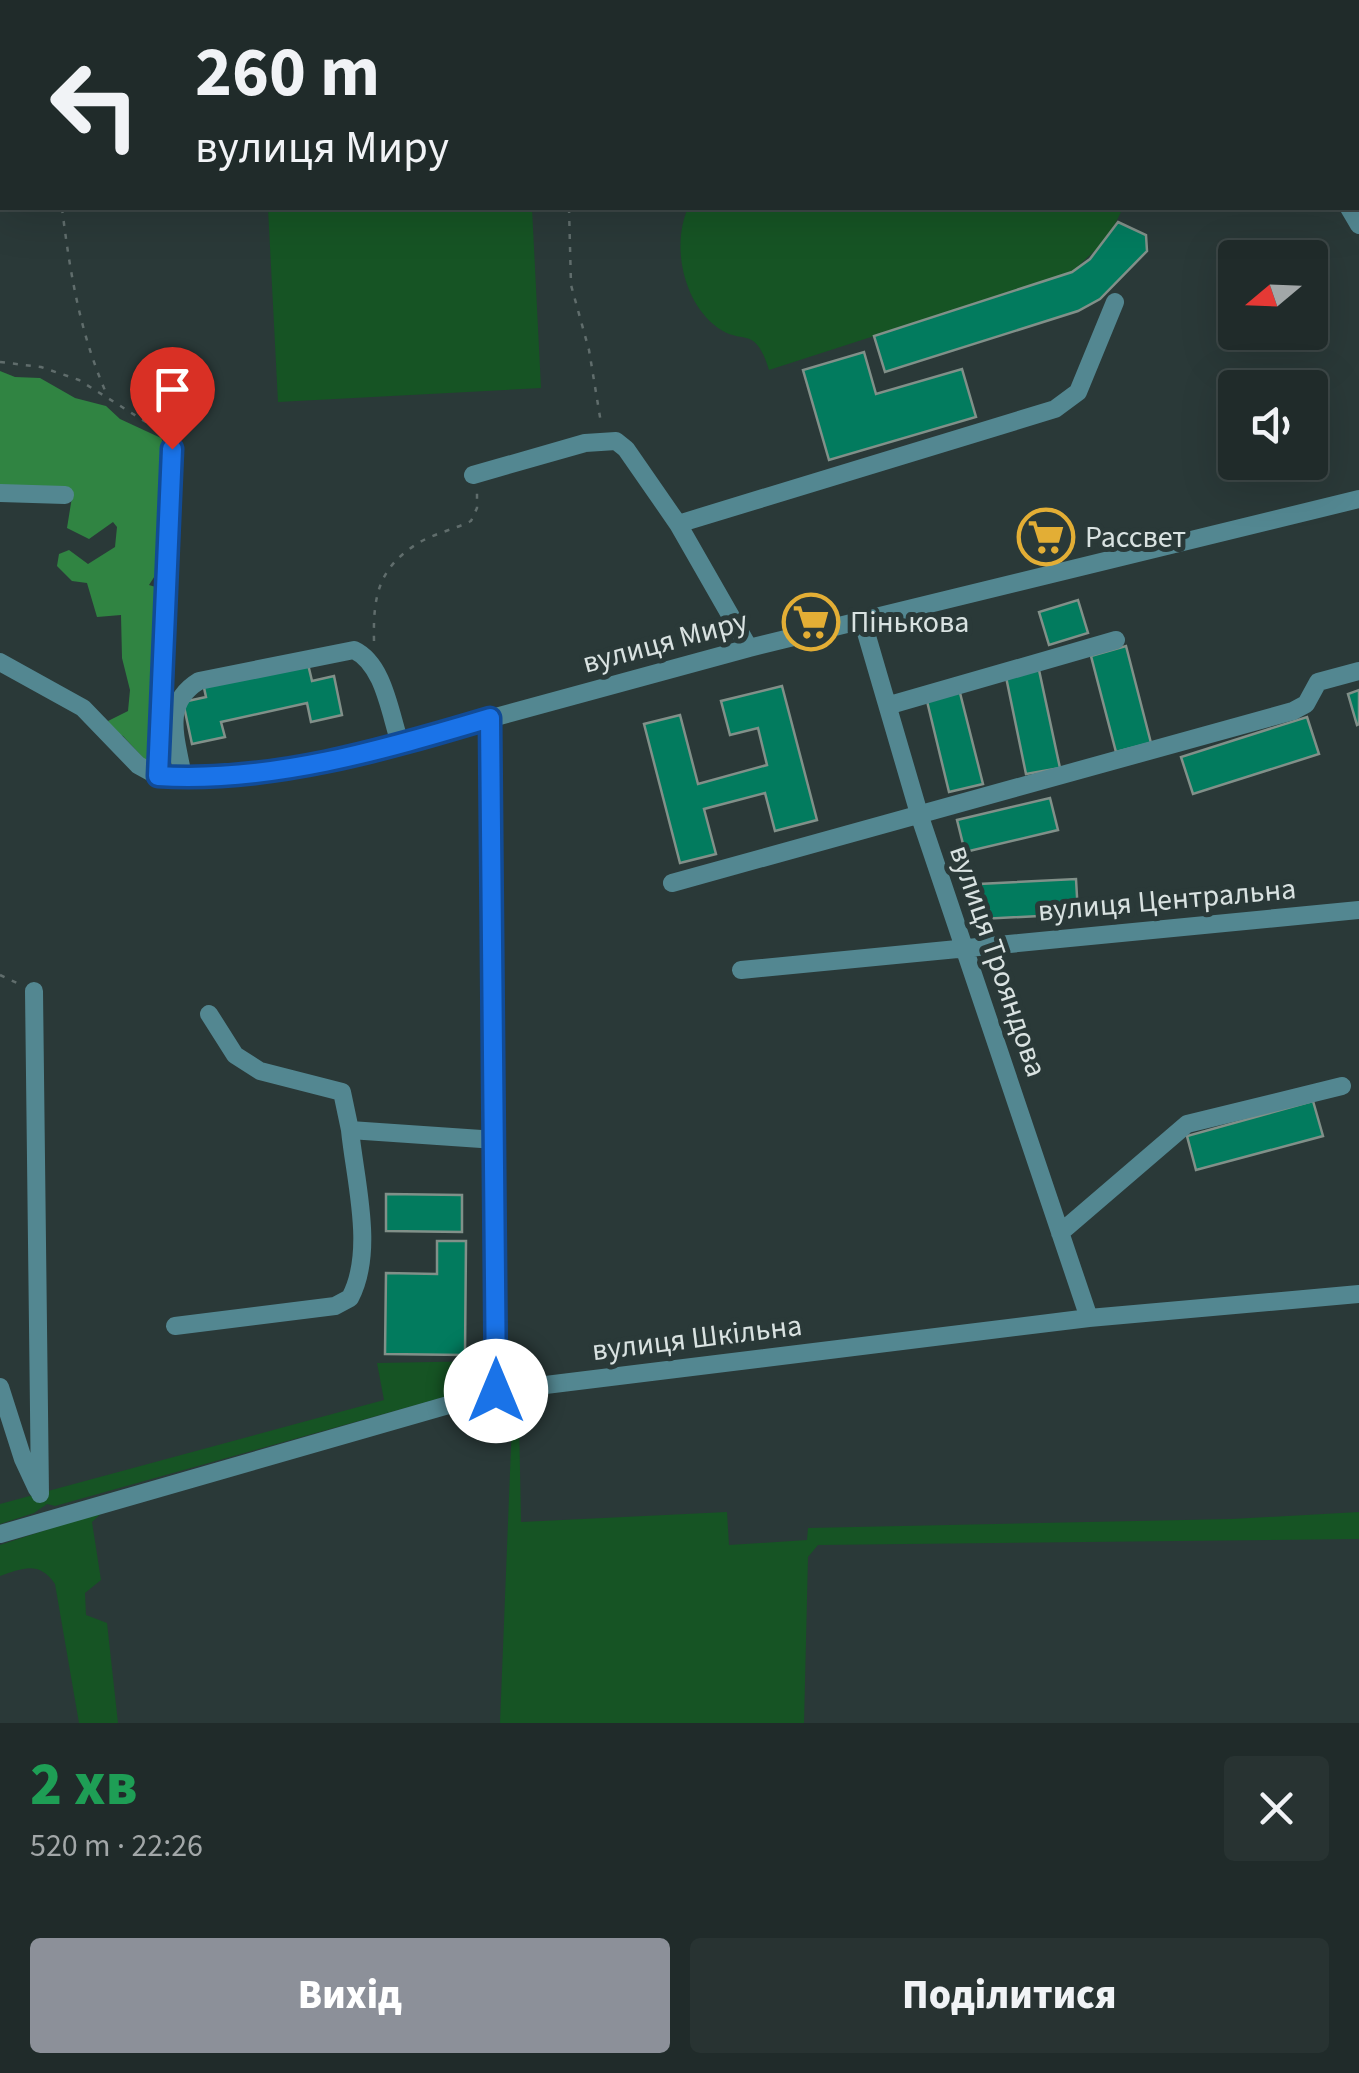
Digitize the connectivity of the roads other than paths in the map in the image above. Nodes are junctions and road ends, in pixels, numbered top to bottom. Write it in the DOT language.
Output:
graph roads {
  1 [pos="1115,302"];
  2 [pos="172,449"];
  3 [pos="480,473"];
  4 [pos="0,493"];
  5 [pos="65,495"];
  6 [pos="1359,499"];
  7 [pos="678,524"];
  8 [pos="862,619"];
  9 [pos="1116,640"];
  10 [pos="749,648"];
  11 [pos="0,662"];
  12 [pos="1359,671"];
  13 [pos="890,705"];
  14 [pos="490,718"];
  15 [pos="400,744"];
  16 [pos="158,776"];
  17 [pos="182,777"];
  18 [pos="920,817"];
  19 [pos="672,883"];
  20 [pos="1359,910"];
  21 [pos="963,946"];
  22 [pos="741,970"];
  23 [pos="34,990"];
  24 [pos="208,1014"];
  25 [pos="1342,1086"];
  26 [pos="350,1130"];
  27 [pos="496,1140"];
  28 [pos="1060,1233"];
  29 [pos="1359,1294"];
  30 [pos="1089,1318"];
  31 [pos="174,1326"];
  32 [pos="0,1387"];
  33 [pos="496,1391"];
  34 [pos="40,1494"];
  35 [pos="48,1518"];
  36 [pos="0,1534"];
  1 -- 7 [label="street"];
  2 -- 16 [label="street"];
  3 -- 7 [label="street"];
  4 -- 5 [label="street"];
  6 -- 8 [label="street, вулиця Миру"];
  7 -- 10 [label="street"];
  8 -- 10 [label="street, вулиця Миру"];
  8 -- 13 [label="street, вулиця Трояндова"];
  9 -- 13 [label="street"];
  10 -- 14 [label="street, вулиця Миру"];
  11 -- 16 [label="street"];
  12 -- 18 [label="street"];
  13 -- 18 [label="street, вулиця Трояндова"];
  14 -- 15 [label="street, вулиця Миру"];
  14 -- 27 [label="street"];
  15 -- 17 [label="street, вулиця Миру"];
  15 -- 17 [label="street"];
  16 -- 17 [label="street, вулиця Миру"];
  18 -- 19 [label="street"];
  18 -- 21 [label="street, вулиця Трояндова"];
  20 -- 21 [label="street, вулиця Центральна"];
  21 -- 22 [label="street, вулиця Центральна"];
  21 -- 28 [label="street, вулиця Трояндова"];
  23 -- 34 [label="street"];
  24 -- 26 [label="street"];
  25 -- 28 [label="street"];
  26 -- 27 [label="street"];
  26 -- 31 [label="street"];
  27 -- 33 [label="street"];
  28 -- 30 [label="street, вулиця Трояндова"];
  29 -- 30 [label="street, вулиця Шкільна"];
  30 -- 33 [label="street, вулиця Шкільна"];
  32 -- 34 [label="street"];
  33 -- 35 [label="street, вулиця Шкільна"];
  34 -- 35 [label="street"];
  35 -- 36 [label="street, вулиця Шкільна"];
}
